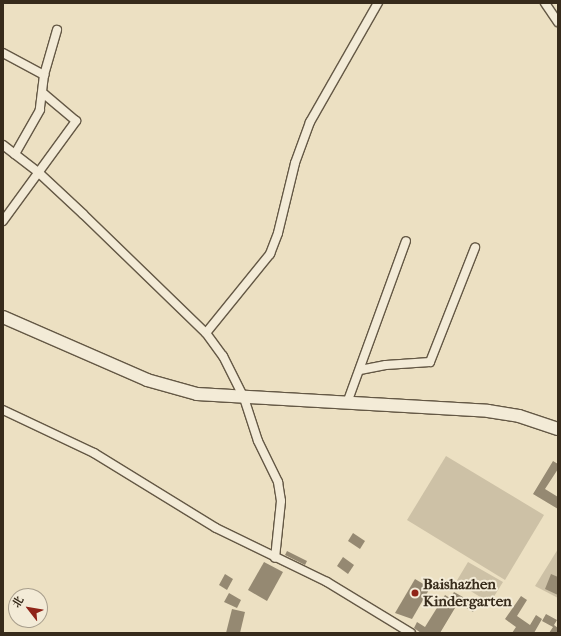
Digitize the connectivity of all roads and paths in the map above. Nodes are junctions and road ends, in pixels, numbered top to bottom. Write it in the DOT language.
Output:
graph roads {
  1 [pos="378,3"];
  2 [pos="545,3"];
  3 [pos="558,22"];
  4 [pos="57,30"];
  5 [pos="3,52"];
  6 [pos="44,75"];
  7 [pos="44,94"];
  8 [pos="3,145"];
  9 [pos="15,154"];
  10 [pos="38,172"];
  11 [pos="3,221"];
  12 [pos="406,241"];
  13 [pos="475,248"];
  14 [pos="3,317"];
  15 [pos="206,333"];
  16 [pos="360,370"];
  17 [pos="244,398"];
  18 [pos="347,403"];
  19 [pos="3,410"];
  20 [pos="558,429"];
  21 [pos="275,558"];
  22 [pos="411,633"];
  1 -- 15 [label="street"];
  2 -- 3 [label="street"];
  4 -- 6 [label="street"];
  5 -- 6 [label="street"];
  6 -- 7 [label="street"];
  7 -- 9 [label="street"];
  7 -- 10 [label="street"];
  8 -- 9 [label="street"];
  9 -- 10 [label="street"];
  10 -- 11 [label="street"];
  10 -- 15 [label="street"];
  12 -- 16 [label="street"];
  13 -- 16 [label="street"];
  14 -- 17 [label="main road"];
  15 -- 17 [label="street"];
  16 -- 18 [label="street"];
  17 -- 18 [label="main road"];
  17 -- 21 [label="street"];
  18 -- 20 [label="main road"];
  19 -- 21 [label="street"];
  21 -- 22 [label="street"];
}
